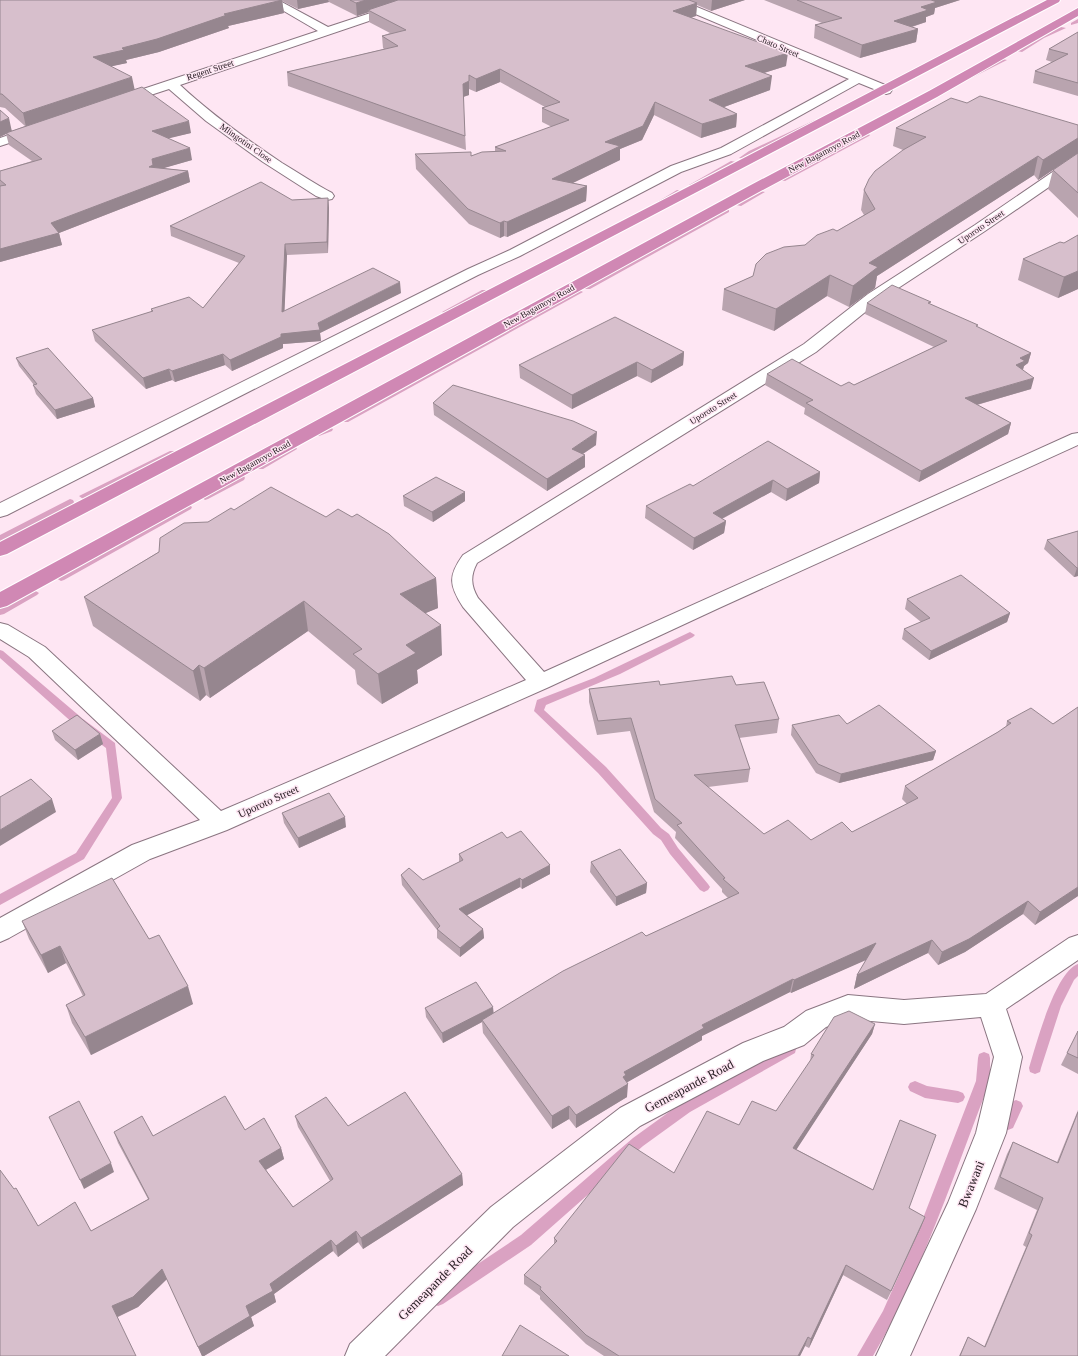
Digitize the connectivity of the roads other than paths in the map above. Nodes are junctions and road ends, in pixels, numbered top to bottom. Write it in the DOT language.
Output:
graph roads {
  1 [pos="270,0"];
  2 [pos="421,0"];
  3 [pos="671,0"];
  4 [pos="1056,0"];
  5 [pos="1078,11"];
  6 [pos="326,31"];
  7 [pos="858,79"];
  8 [pos="170,83"];
  9 [pos="886,90"];
  10 [pos="112,104"];
  11 [pos="46,126"];
  12 [pos="0,142"];
  13 [pos="1078,161"];
  14 [pos="327,196"];
  15 [pos="1078,438"];
  16 [pos="0,511"];
  17 [pos="0,550"];
  18 [pos="0,601"];
  19 [pos="0,630"];
  20 [pos="541,682"];
  21 [pos="218,823"];
  22 [pos="0,931"];
  23 [pos="1078,946"];
  24 [pos="991,1005"];
  25 [pos="362,1356"];
  26 [pos="893,1356"];
  1 -- 6 [label="street"];
  2 -- 6 [label="street, Regent Street"];
  3 -- 7 [label="street, Chato Street"];
  4 -- 9 [label="highway"];
  5 -- 18 [label="highway, New Bagamoyo Road"];
  6 -- 8 [label="street, Regent Street"];
  7 -- 9 [label="street, Chato Street"];
  7 -- 16 [label="street"];
  8 -- 10 [label="street, Regent Street"];
  8 -- 14 [label="street, Mlingotini Close"];
  9 -- 17 [label="highway"];
  11 -- 12 [label="street"];
  13 -- 20 [label="street, Uporoto Street"];
  15 -- 20 [label="street, Uporoto Street"];
  19 -- 21 [label="street"];
  20 -- 21 [label="street, Uporoto Street"];
  21 -- 22 [label="street, Uporoto Street"];
  23 -- 24 [label="street, Gemeapande Road"];
  24 -- 25 [label="street, Gemeapande Road"];
  24 -- 26 [label="street, Bwawani"];
}
